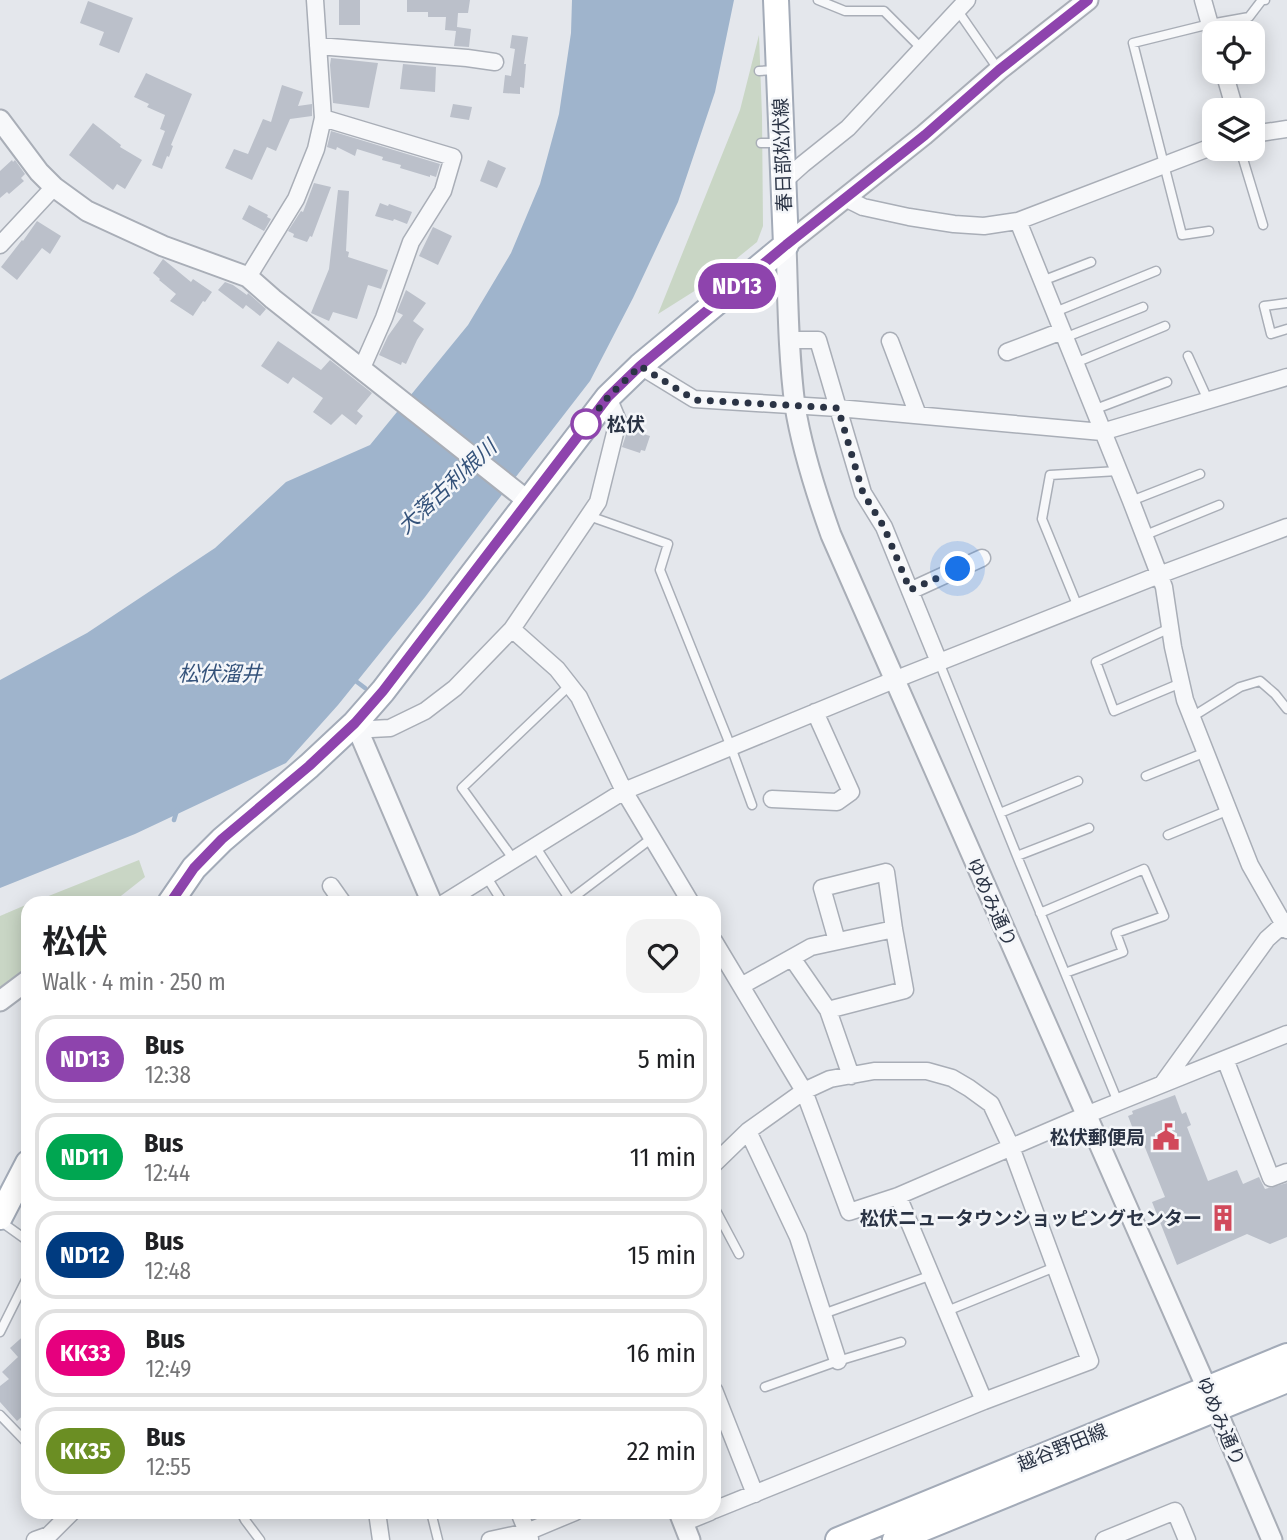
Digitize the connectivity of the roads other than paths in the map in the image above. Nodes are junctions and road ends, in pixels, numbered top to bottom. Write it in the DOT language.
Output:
graph roads {
  1 [pos="315,0"];
  2 [pos="776,0"];
  3 [pos="818,0"];
  4 [pos="1088,0"];
  5 [pos="1203,0"];
  6 [pos="1265,0"];
  7 [pos="962,4"];
  8 [pos="1209,21"];
  9 [pos="1239,21"];
  10 [pos="1202,33"];
  11 [pos="318,46"];
  12 [pos="923,50"];
  13 [pos="495,62"];
  14 [pos="999,70"];
  15 [pos="323,118"];
  16 [pos="0,120"];
  17 [pos="1287,129"];
  18 [pos="1265,132"];
  19 [pos="1202,151"];
  20 [pos="1244,161"];
  21 [pos="1165,165"];
  22 [pos="783,182"];
  23 [pos="54,187"];
  24 [pos="845,198"];
  25 [pos="1018,221"];
  26 [pos="1263,225"];
  27 [pos="1209,231"];
  28 [pos="0,245"];
  29 [pos="786,245"];
  30 [pos="1091,262"];
  31 [pos="1156,271"];
  32 [pos="248,277"];
  33 [pos="1042,281"];
  34 [pos="1287,303"];
  35 [pos="1143,307"];
  36 [pos="1054,312"];
  37 [pos="1165,326"];
  38 [pos="1287,329"];
  39 [pos="1063,335"];
  40 [pos="790,340"];
  41 [pos="890,341"];
  42 [pos="1007,352"];
  43 [pos="1188,356"];
  44 [pos="1075,363"];
  45 [pos="640,366"];
  46 [pos="360,368"];
  47 [pos="1287,377"];
  48 [pos="1167,382"];
  49 [pos="608,397"];
  50 [pos="1208,400"];
  51 [pos="796,406"];
  52 [pos="838,408"];
  53 [pos="1093,410"];
  54 [pos="918,415"];
  55 [pos="1102,432"];
  56 [pos="1118,471"];
  57 [pos="1200,474"];
  58 [pos="523,497"];
  59 [pos="1130,501"];
  60 [pos="1219,505"];
  61 [pos="589,516"];
  62 [pos="1287,527"];
  63 [pos="1143,536"];
  64 [pos="982,558"];
  65 [pos="1159,575"];
  66 [pos="910,590"];
  67 [pos="1078,607"];
  68 [pos="1170,628"];
  69 [pos="512,629"];
  70 [pos="939,662"];
  71 [pos="894,680"];
  72 [pos="1181,683"];
  73 [pos="569,686"];
  74 [pos="1287,709"];
  75 [pos="815,712"];
  76 [pos="1192,717"];
  77 [pos="355,723"];
  78 [pos="731,747"];
  79 [pos="1206,752"];
  80 [pos="1146,776"];
  81 [pos="1078,781"];
  82 [pos="624,791"];
  83 [pos="772,799"];
  84 [pos="752,805"];
  85 [pos="1229,810"];
  86 [pos="1000,813"];
  87 [pos="1089,828"];
  88 [pos="1168,835"];
  89 [pos="652,838"];
  90 [pos="535,846"];
  91 [pos="1017,856"];
  92 [pos="514,860"];
  93 [pos="486,876"];
  94 [pos="331,886"];
  95 [pos="175,896"];
  96 [pos="338,896"];
  97 [pos="429,896"];
  98 [pos="455,896"];
  99 [pos="499,896"];
  100 [pos="567,896"];
  101 [pos="575,896"];
  102 [pos="687,896"];
  103 [pos="1041,913"];
  104 [pos="1286,925"];
  105 [pos="894,929"];
  106 [pos="837,941"];
  107 [pos="721,953"];
  108 [pos="792,958"];
  109 [pos="1065,973"];
  110 [pos="21,985"];
  111 [pos="741,986"];
  112 [pos="0,1001"];
  113 [pos="828,1010"];
  114 [pos="1287,1034"];
  115 [pos="1225,1059"];
  116 [pos="851,1076"];
  117 [pos="1162,1084"];
  118 [pos="804,1091"];
  119 [pos="1118,1102"];
  120 [pos="1086,1115"];
  121 [pos="748,1132"];
  122 [pos="1011,1147"];
  123 [pos="721,1157"];
  124 [pos="1287,1172"];
  125 [pos="21,1173"];
  126 [pos="898,1196"];
  127 [pos="0,1219"];
  128 [pos="721,1220"];
  129 [pos="21,1236"];
  130 [pos="739,1254"];
  131 [pos="1055,1267"];
  132 [pos="932,1275"];
  133 [pos="21,1290"];
  134 [pos="947,1311"];
  135 [pos="823,1314"];
  136 [pos="0,1332"];
  137 [pos="901,1342"];
  138 [pos="1287,1356"];
  139 [pos="838,1361"];
  140 [pos="1287,1380"];
  141 [pos="765,1388"];
  142 [pos="1211,1398"];
  143 [pos="984,1401"];
  144 [pos="721,1408"];
  145 [pos="0,1415"];
  146 [pos="21,1437"];
  147 [pos="755,1494"];
  148 [pos="721,1507"];
  149 [pos="65,1519"];
  150 [pos="244,1519"];
  151 [pos="378,1519"];
  152 [pos="434,1519"];
  153 [pos="522,1519"];
  154 [pos="562,1519"];
  155 [pos="529,1536"];
  156 [pos="46,1539"];
  157 [pos="260,1540"];
  158 [pos="382,1540"];
  159 [pos="438,1540"];
  160 [pos="490,1540"];
  161 [pos="838,1540"];
  162 [pos="895,1540"];
  163 [pos="1104,1540"];
  164 [pos="1188,1540"];
  165 [pos="1272,1540"];
  1 -- 11 [label="street"];
  2 -- 22 [label="main road, 春日部松伏線"];
  3 -- 12 [label="lane"];
  4 -- 14 [label="street"];
  5 -- 8 [label="street"];
  6 -- 9 [label="lane"];
  7 -- 12 [label="street"];
  7 -- 14 [label="lane"];
  10 -- 21 [label="lane"];
  11 -- 13 [label="street"];
  11 -- 15 [label="street"];
  12 -- 22 [label="street"];
  14 -- 24 [label="street"];
  15 -- 32 [label="street"];
  15 -- 46 [label="street"];
  16 -- 23 [label="street"];
  17 -- 18 [label="street"];
  19 -- 21 [label="street"];
  20 -- 26 [label="lane"];
  21 -- 25 [label="street"];
  21 -- 27 [label="lane"];
  22 -- 29 [label="main road, 春日部松伏線"];
  23 -- 28 [label="street"];
  23 -- 32 [label="street"];
  24 -- 25 [label="street"];
  24 -- 29 [label="street"];
  25 -- 33 [label="street"];
  29 -- 40 [label="street, ゆめみ通り"];
  29 -- 45 [label="main road"];
  30 -- 33 [label="lane"];
  31 -- 36 [label="lane"];
  32 -- 46 [label="street"];
  33 -- 36 [label="street"];
  34 -- 38 [label="lane"];
  35 -- 39 [label="lane"];
  36 -- 39 [label="street"];
  37 -- 44 [label="lane"];
  39 -- 42 [label="street"];
  39 -- 44 [label="street"];
  40 -- 51 [label="street, ゆめみ通り"];
  40 -- 52 [label="street"];
  41 -- 54 [label="street"];
  43 -- 50 [label="lane"];
  44 -- 53 [label="street"];
  45 -- 49 [label="main road"];
  45 -- 51 [label="street"];
  46 -- 58 [label="street"];
  47 -- 50 [label="street"];
  48 -- 53 [label="lane"];
  49 -- 58 [label="main road"];
  49 -- 61 [label="street"];
  50 -- 55 [label="street"];
  51 -- 52 [label="street"];
  51 -- 71 [label="street, ゆめみ通り"];
  52 -- 54 [label="street"];
  52 -- 66 [label="street"];
  53 -- 55 [label="street"];
  54 -- 55 [label="street"];
  55 -- 56 [label="street"];
  56 -- 59 [label="street"];
  56 -- 67 [label="lane"];
  57 -- 59 [label="lane"];
  58 -- 77 [label="main road"];
  59 -- 63 [label="street"];
  60 -- 63 [label="lane"];
  61 -- 69 [label="street"];
  61 -- 78 [label="lane"];
  62 -- 65 [label="street"];
  63 -- 65 [label="street"];
  64 -- 66 [label="street"];
  65 -- 67 [label="street"];
  65 -- 68 [label="street"];
  66 -- 70 [label="street"];
  67 -- 70 [label="street"];
  68 -- 72 [label="street"];
  68 -- 72 [label="lane"];
  69 -- 73 [label="street"];
  69 -- 77 [label="street"];
  70 -- 71 [label="street"];
  70 -- 86 [label="lane"];
  71 -- 75 [label="street"];
  71 -- 120 [label="street, ゆめみ通り"];
  72 -- 76 [label="street"];
  73 -- 82 [label="street"];
  73 -- 92 [label="lane"];
  74 -- 76 [label="lane"];
  75 -- 78 [label="street"];
  75 -- 83 [label="street"];
  76 -- 79 [label="street"];
  77 -- 95 [label="main road"];
  77 -- 97 [label="street"];
  78 -- 82 [label="street"];
  78 -- 84 [label="lane"];
  79 -- 80 [label="lane"];
  79 -- 85 [label="street"];
  81 -- 86 [label="lane"];
  82 -- 89 [label="street"];
  82 -- 90 [label="street"];
  85 -- 88 [label="lane"];
  85 -- 104 [label="street"];
  86 -- 91 [label="lane"];
  87 -- 91 [label="lane"];
  89 -- 101 [label="lane"];
  89 -- 102 [label="street"];
  90 -- 92 [label="street"];
  90 -- 100 [label="lane"];
  91 -- 103 [label="lane"];
  92 -- 93 [label="street"];
  93 -- 98 [label="street"];
  93 -- 99 [label="lane"];
  94 -- 96 [label="street"];
  103 -- 109 [label="lane"];
  103 -- 109 [label="lane"];
  104 -- 117 [label="street"];
  105 -- 106 [label="street"];
  105 -- 106 [label="street"];
  105 -- 113 [label="street"];
  106 -- 108 [label="street"];
  107 -- 111 [label="street"];
  108 -- 111 [label="street"];
  108 -- 113 [label="street"];
  109 -- 119 [label="lane"];
  110 -- 112 [label="street"];
  111 -- 118 [label="street"];
  113 -- 116 [label="street"];
  114 -- 115 [label="street"];
  115 -- 117 [label="street"];
  115 -- 124 [label="street"];
  116 -- 118 [label="street"];
  116 -- 122 [label="street"];
  117 -- 119 [label="street"];
  118 -- 121 [label="street"];
  118 -- 126 [label="street"];
  119 -- 120 [label="street"];
  120 -- 122 [label="street"];
  120 -- 142 [label="street, ゆめみ通り"];
  121 -- 123 [label="street"];
  121 -- 135 [label="street"];
  122 -- 126 [label="street"];
  122 -- 131 [label="street"];
  125 -- 127 [label="main road"];
  126 -- 132 [label="street"];
  127 -- 129 [label="lane"];
  128 -- 130 [label="lane"];
  131 -- 134 [label="lane"];
  131 -- 143 [label="street"];
  132 -- 134 [label="street"];
  132 -- 135 [label="lane"];
  133 -- 136 [label="lane"];
  134 -- 143 [label="street"];
  135 -- 139 [label="street"];
  137 -- 139 [label="lane"];
  138 -- 142 [label="main road, 越谷野田線"];
  139 -- 141 [label="lane"];
  140 -- 142 [label="main road, 越谷野田線"];
  142 -- 161 [label="main road, 越谷野田線"];
  142 -- 162 [label="main road, 越谷野田線"];
  142 -- 165 [label="street, ゆめみ通り"];
  143 -- 147 [label="street"];
  144 -- 147 [label="street"];
  145 -- 146 [label="lane"];
  147 -- 148 [label="street"];
  149 -- 156 [label="street"];
  150 -- 157 [label="lane"];
  151 -- 158 [label="street"];
  152 -- 159 [label="lane"];
  153 -- 155 [label="street"];
  154 -- 155 [label="street"];
  155 -- 160 [label="street"];
  163 -- 164 [label="street"];
}
